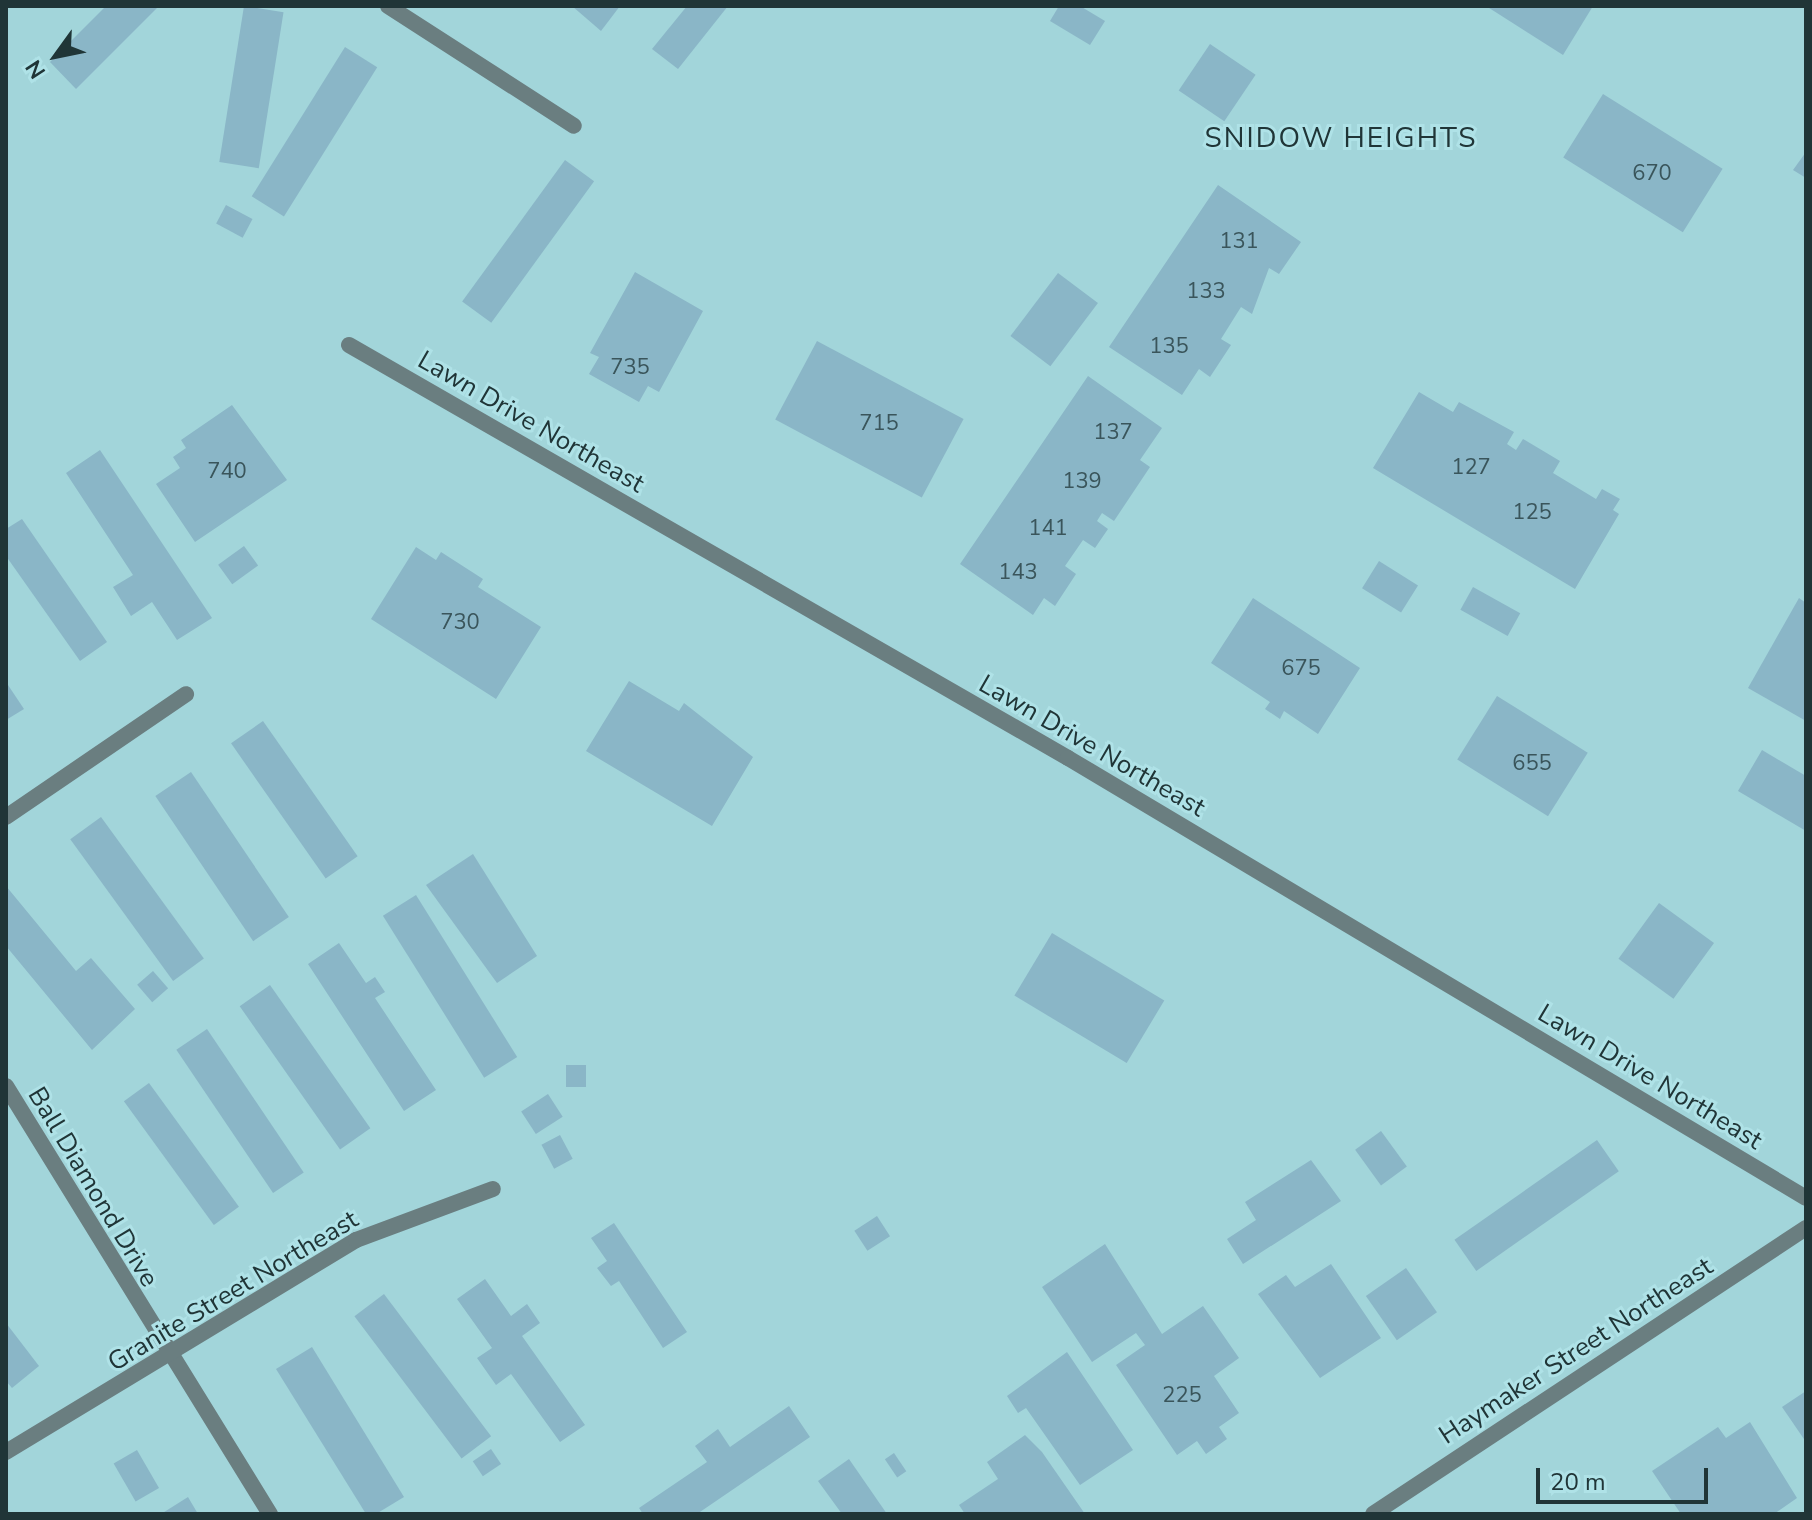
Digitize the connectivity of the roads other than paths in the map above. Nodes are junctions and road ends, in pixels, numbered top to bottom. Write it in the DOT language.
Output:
graph roads {
  1 [pos="388,6"];
  2 [pos="574,126"];
  3 [pos="349,345"];
  4 [pos="186,694"];
  5 [pos="6,817"];
  6 [pos="6,1086"];
  7 [pos="493,1189"];
  8 [pos="1806,1198"];
  9 [pos="1806,1228"];
  10 [pos="170,1358"];
  11 [pos="6,1452"];
  12 [pos="270,1514"];
  13 [pos="1373,1514"];
  1 -- 2 [label="street"];
  3 -- 8 [label="street, Lawn Drive Northeast"];
  4 -- 5 [label="street"];
  6 -- 10 [label="street, Ball Diamond Drive"];
  7 -- 10 [label="street, Granite Street Northeast"];
  9 -- 13 [label="street, Haymaker Street Northeast"];
  10 -- 11 [label="street, Granite Street Northeast"];
  10 -- 12 [label="street, Ball Diamond Drive"];
}
